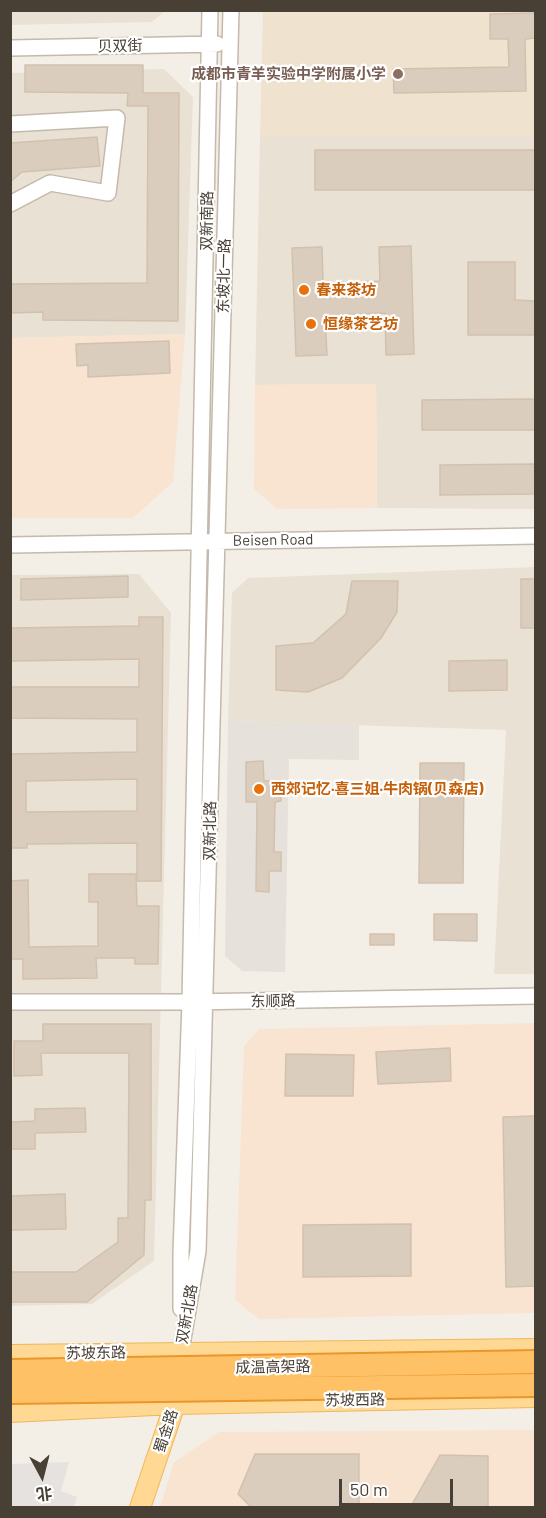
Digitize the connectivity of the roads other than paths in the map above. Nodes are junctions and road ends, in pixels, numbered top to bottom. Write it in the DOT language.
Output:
graph roads {
  1 [pos="210,10"];
  2 [pos="231,10"];
  3 [pos="230,43"];
  4 [pos="210,44"];
  5 [pos="10,48"];
  6 [pos="10,124"];
  7 [pos="10,204"];
  8 [pos="536,536"];
  9 [pos="201,540"];
  10 [pos="218,541"];
  11 [pos="10,545"];
  12 [pos="536,996"];
  13 [pos="10,1002"];
  14 [pos="198,1002"];
  15 [pos="536,1349"];
  16 [pos="181,1351"];
  17 [pos="10,1355"];
  18 [pos="536,1362"];
  19 [pos="10,1371"];
  20 [pos="536,1385"];
  21 [pos="10,1392"];
  22 [pos="536,1397"];
  23 [pos="175,1404"];
  24 [pos="10,1412"];
  25 [pos="140,1508"];
  1 -- 4 [label="street, 双新南路"];
  2 -- 3 [label="street, 东坡北一路"];
  3 -- 4 [label="street, 贝双街"];
  3 -- 10 [label="street, 东坡北一路"];
  4 -- 5 [label="street, 贝双街"];
  4 -- 9 [label="street, 双新南路"];
  6 -- 7 [label="street"];
  8 -- 10 [label="street, Beisen Road"];
  9 -- 10 [label="street, Beisen Road"];
  9 -- 11 [label="street, Beisen Road"];
  9 -- 14 [label="street, 双新北路"];
  10 -- 14 [label="street, 双新北路"];
  12 -- 14 [label="street, 东顺路"];
  13 -- 14 [label="street, 东顺路"];
  14 -- 16 [label="street, 双新北路"];
  15 -- 16 [label="main road"];
  16 -- 17 [label="main road, 苏坡东路"];
  16 -- 23 [label="main road, 蜀金路"];
  18 -- 19 [label="highway, 成温高架路, bridge"];
  20 -- 21 [label="highway, 成温高架路, bridge"];
  22 -- 23 [label="main road, 苏坡西路"];
  23 -- 24 [label="main road"];
  23 -- 25 [label="main road, 蜀金路"];
}
